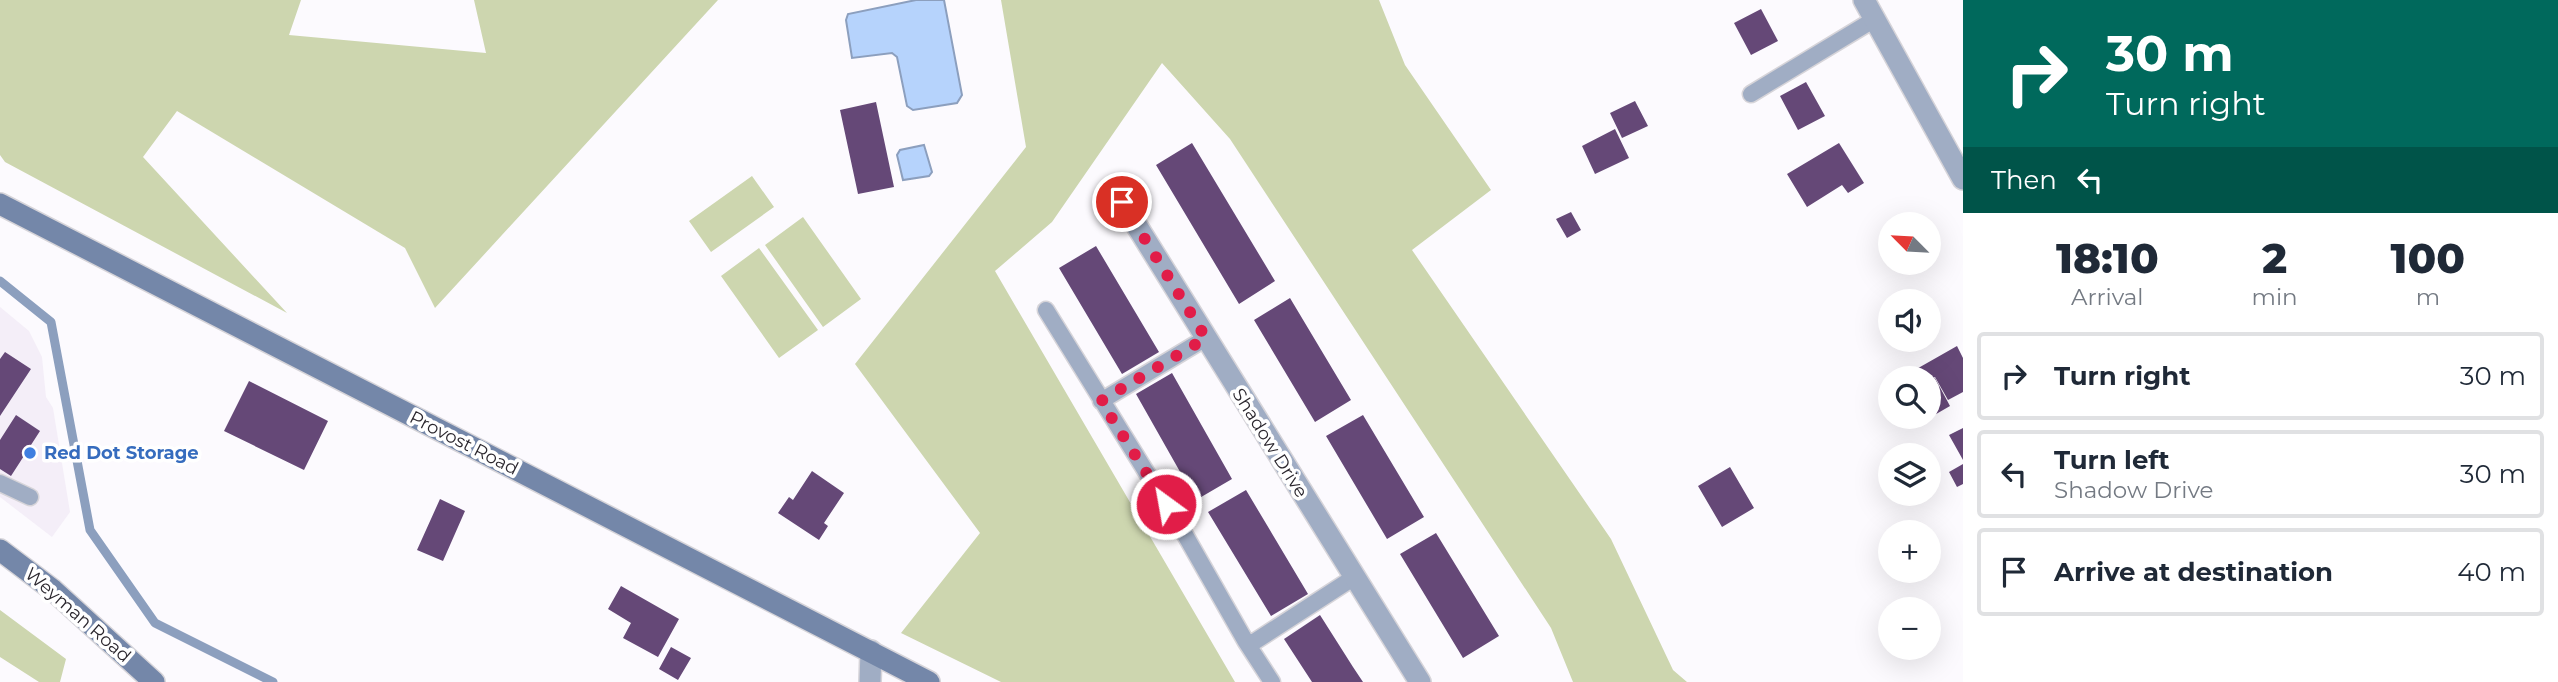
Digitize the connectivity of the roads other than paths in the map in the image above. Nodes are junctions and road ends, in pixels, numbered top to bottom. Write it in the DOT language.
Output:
graph roads {
  1 [pos="1864,0"];
  2 [pos="1875,19"];
  3 [pos="1751,94"];
  4 [pos="1963,179"];
  5 [pos="1122,202"];
  6 [pos="0,204"];
  7 [pos="1046,310"];
  8 [pos="1206,338"];
  9 [pos="1101,401"];
  10 [pos="0,483"];
  11 [pos="30,497"];
  12 [pos="1166,504"];
  13 [pos="1184,533"];
  14 [pos="0,550"];
  15 [pos="1353,578"];
  16 [pos="1246,642"];
  17 [pos="871,651"];
  18 [pos="153,682"];
  19 [pos="870,682"];
  20 [pos="929,682"];
  21 [pos="1272,682"];
  22 [pos="1420,682"];
  1 -- 2 [label="street"];
  2 -- 3 [label="lane"];
  2 -- 4 [label="street"];
  5 -- 8 [label="street, Shadow Drive"];
  6 -- 17 [label="street, Provost Road"];
  7 -- 9 [label="lane"];
  8 -- 9 [label="lane"];
  8 -- 15 [label="street, Shadow Drive"];
  9 -- 12 [label="lane"];
  10 -- 11 [label="lane"];
  13 -- 16 [label="lane"];
  14 -- 18 [label="street, Weyman Road"];
  15 -- 16 [label="lane"];
  15 -- 22 [label="street, Shadow Drive"];
  16 -- 21 [label="lane"];
  17 -- 19 [label="street"];
  17 -- 20 [label="street, Provost Road"];
}
